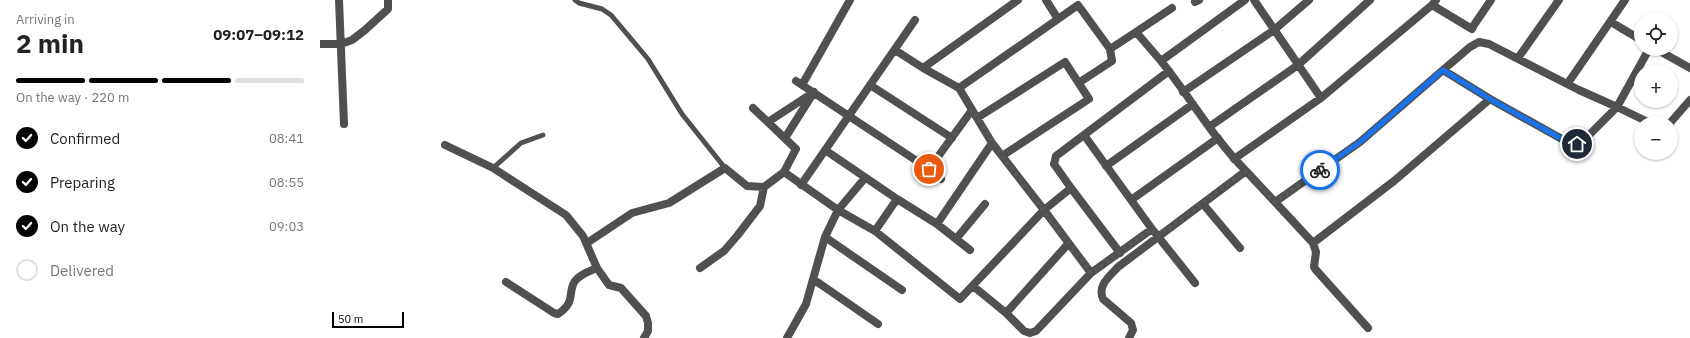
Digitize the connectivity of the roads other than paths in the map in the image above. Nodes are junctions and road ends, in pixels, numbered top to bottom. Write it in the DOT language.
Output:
graph roads {
  1 [pos="339,0"];
  2 [pos="388,0"];
  3 [pos="575,0"];
  4 [pos="850,0"];
  5 [pos="1018,0"];
  6 [pos="1046,0"];
  7 [pos="1245,0"];
  8 [pos="1254,0"];
  9 [pos="1310,0"];
  10 [pos="1370,0"];
  11 [pos="1491,0"];
  12 [pos="1559,0"];
  13 [pos="1625,0"];
  14 [pos="1434,2"];
  15 [pos="1172,8"];
  16 [pos="1058,19"];
  17 [pos="915,20"];
  18 [pos="1611,22"];
  19 [pos="1472,29"];
  20 [pos="1274,30"];
  21 [pos="1136,32"];
  22 [pos="1634,36"];
  23 [pos="1479,42"];
  24 [pos="320,44"];
  25 [pos="341,44"];
  26 [pos="1110,49"];
  27 [pos="895,50"];
  28 [pos="1645,56"];
  29 [pos="1669,56"];
  30 [pos="1518,58"];
  31 [pos="1160,61"];
  32 [pos="1298,65"];
  33 [pos="923,68"];
  34 [pos="1690,68"];
  35 [pos="1443,70"];
  36 [pos="1169,71"];
  37 [pos="1080,82"];
  38 [pos="1568,83"];
  39 [pos="870,85"];
  40 [pos="959,88"];
  41 [pos="814,92"];
  42 [pos="1183,92"];
  43 [pos="1321,98"];
  44 [pos="1490,99"];
  45 [pos="1690,100"];
  46 [pos="1193,104"];
  47 [pos="1617,107"];
  48 [pos="753,108"];
  49 [pos="972,110"];
  50 [pos="849,116"];
  51 [pos="1636,116"];
  52 [pos="1676,116"];
  53 [pos="977,118"];
  54 [pos="768,122"];
  55 [pos="344,124"];
  56 [pos="1209,128"];
  57 [pos="543,135"];
  58 [pos="1084,135"];
  59 [pos="785,138"];
  60 [pos="952,138"];
  61 [pos="1218,138"];
  62 [pos="992,143"];
  63 [pos="445,145"];
  64 [pos="825,150"];
  65 [pos="1002,156"];
  66 [pos="1234,159"];
  67 [pos="1106,166"];
  68 [pos="493,168"];
  69 [pos="725,168"];
  70 [pos="929,169"];
  71 [pos="1246,171"];
  72 [pos="784,172"];
  73 [pos="865,178"];
  74 [pos="941,179"];
  75 [pos="801,185"];
  76 [pos="764,187"];
  77 [pos="1071,188"];
  78 [pos="897,199"];
  79 [pos="1131,200"];
  80 [pos="1275,202"];
  81 [pos="985,204"];
  82 [pos="1203,204"];
  83 [pos="838,210"];
  84 [pos="1044,210"];
  85 [pos="937,224"];
  86 [pos="1152,229"];
  87 [pos="875,231"];
  88 [pos="1158,236"];
  89 [pos="825,237"];
  90 [pos="956,239"];
  91 [pos="587,243"];
  92 [pos="1313,243"];
  93 [pos="1068,244"];
  94 [pos="1240,248"];
  95 [pos="970,250"];
  96 [pos="1120,253"];
  97 [pos="597,268"];
  98 [pos="700,268"];
  99 [pos="1091,273"];
  100 [pos="813,279"];
  101 [pos="506,282"];
  102 [pos="1195,283"];
  103 [pos="973,286"];
  104 [pos="902,290"];
  105 [pos="1006,314"];
  106 [pos="878,324"];
  107 [pos="1368,328"];
  108 [pos="644,338"];
  109 [pos="787,338"];
  110 [pos="1128,338"];
  1 -- 25 [label="street"];
  2 -- 25 [label="street"];
  3 -- 69 [label="lane"];
  4 -- 41 [label="street"];
  5 -- 33 [label="street"];
  6 -- 16 [label="street"];
  7 -- 31 [label="street"];
  8 -- 20 [label="street"];
  9 -- 20 [label="street"];
  10 -- 32 [label="street"];
  11 -- 19 [label="street"];
  12 -- 30 [label="street"];
  13 -- 18 [label="street"];
  14 -- 19 [label="street"];
  14 -- 43 [label="street"];
  15 -- 21 [label="street"];
  16 -- 26 [label="street"];
  16 -- 40 [label="street"];
  17 -- 27 [label="street"];
  18 -- 22 [label="street"];
  18 -- 38 [label="street"];
  19 -- 23 [label="street"];
  20 -- 32 [label="street"];
  20 -- 42 [label="street"];
  21 -- 26 [label="street"];
  21 -- 31 [label="street"];
  23 -- 30 [label="street"];
  23 -- 35 [label="street"];
  24 -- 25 [label="street"];
  25 -- 55 [label="street"];
  26 -- 37 [label="street"];
  27 -- 33 [label="street"];
  27 -- 39 [label="street"];
  28 -- 47 [label="street"];
  29 -- 34 [label="street"];
  30 -- 38 [label="street"];
  31 -- 36 [label="street"];
  32 -- 43 [label="street"];
  32 -- 56 [label="street"];
  33 -- 40 [label="street"];
  35 -- 44 [label="street"];
  35 -- 80 [label="street"];
  36 -- 42 [label="street"];
  36 -- 58 [label="street"];
  37 -- 53 [label="street"];
  37 -- 65 [label="street"];
  38 -- 47 [label="street"];
  39 -- 50 [label="street"];
  39 -- 60 [label="street"];
  40 -- 49 [label="street"];
  41 -- 50 [label="street"];
  41 -- 54 [label="street"];
  41 -- 59 [label="street"];
  42 -- 46 [label="street"];
  43 -- 66 [label="street"];
  44 -- 47 [label="street"];
  44 -- 92 [label="street"];
  45 -- 52 [label="street"];
  46 -- 56 [label="street"];
  46 -- 67 [label="street"];
  47 -- 51 [label="street"];
  48 -- 54 [label="street"];
  49 -- 53 [label="street"];
  49 -- 60 [label="street"];
  50 -- 64 [label="street"];
  50 -- 70 [label="street"];
  53 -- 62 [label="street"];
  54 -- 59 [label="street"];
  56 -- 61 [label="street"];
  57 -- 68 [label="lane"];
  58 -- 67 [label="street"];
  58 -- 77 [label="street"];
  59 -- 72 [label="street"];
  60 -- 70 [label="street"];
  61 -- 66 [label="street"];
  61 -- 79 [label="street"];
  62 -- 65 [label="street"];
  62 -- 85 [label="street"];
  63 -- 68 [label="street"];
  64 -- 73 [label="street"];
  64 -- 75 [label="street"];
  65 -- 84 [label="street"];
  66 -- 71 [label="street"];
  67 -- 79 [label="street"];
  68 -- 91 [label="street"];
  69 -- 76 [label="street"];
  69 -- 91 [label="street"];
  70 -- 74 [label="street"];
  71 -- 80 [label="street"];
  71 -- 82 [label="street"];
  72 -- 75 [label="street"];
  72 -- 76 [label="street"];
  73 -- 78 [label="street"];
  73 -- 83 [label="street"];
  75 -- 83 [label="street"];
  76 -- 98 [label="street"];
  77 -- 84 [label="street"];
  77 -- 96 [label="street"];
  78 -- 85 [label="street"];
  78 -- 87 [label="street"];
  79 -- 86 [label="street"];
  80 -- 92 [label="street"];
  81 -- 90 [label="street"];
  82 -- 88 [label="street"];
  82 -- 94 [label="street"];
  83 -- 87 [label="street"];
  83 -- 89 [label="street"];
  84 -- 93 [label="street"];
  84 -- 103 [label="street"];
  85 -- 90 [label="street"];
  86 -- 88 [label="street"];
  86 -- 96 [label="street"];
  87 -- 103 [label="street"];
  88 -- 102 [label="street"];
  88 -- 110 [label="street"];
  89 -- 100 [label="street"];
  89 -- 104 [label="street"];
  90 -- 95 [label="street"];
  91 -- 97 [label="street"];
  92 -- 107 [label="street"];
  93 -- 99 [label="street"];
  93 -- 105 [label="street"];
  96 -- 99 [label="street"];
  97 -- 101 [label="street"];
  97 -- 108 [label="street"];
  99 -- 105 [label="street"];
  100 -- 106 [label="street"];
  100 -- 109 [label="street"];
  103 -- 105 [label="street"];
}
